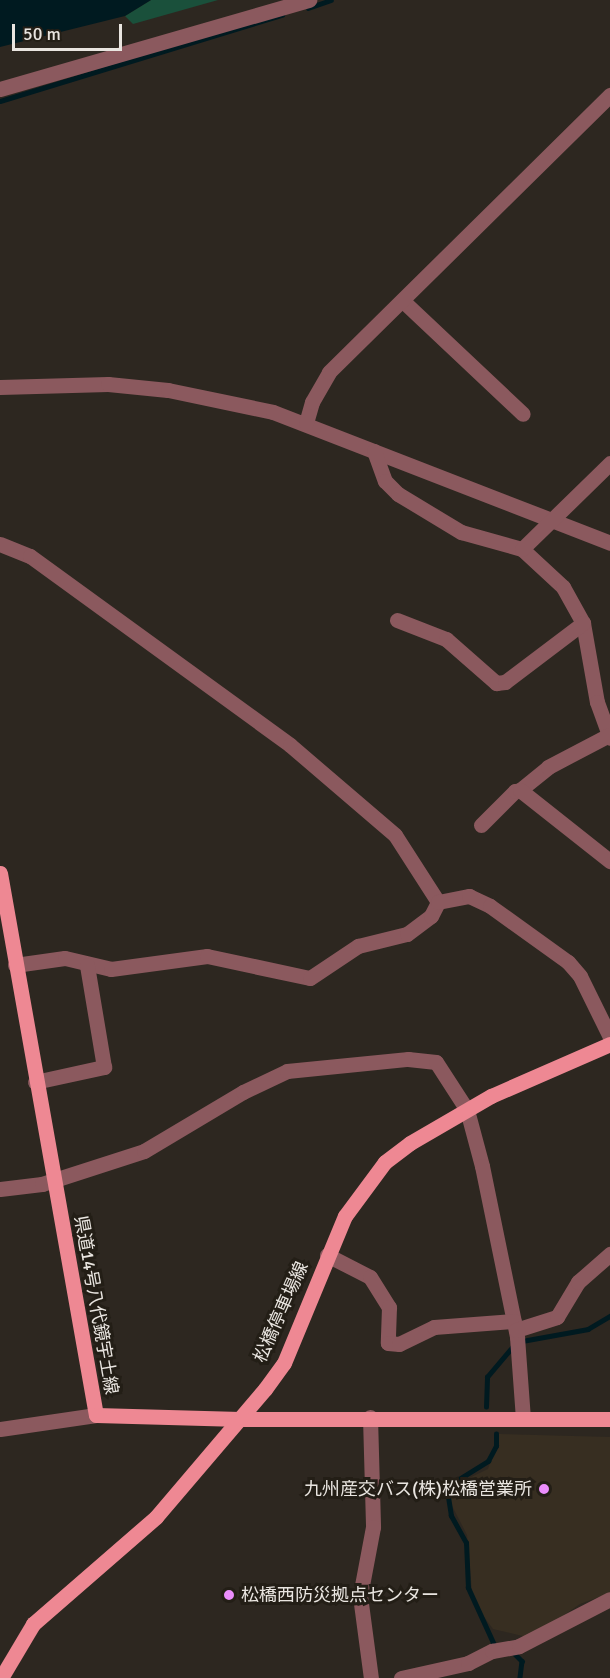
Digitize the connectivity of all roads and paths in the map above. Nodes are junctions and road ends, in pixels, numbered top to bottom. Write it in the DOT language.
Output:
graph roads {
  1 [pos="309,0"];
  2 [pos="0,89"];
  3 [pos="610,95"];
  4 [pos="404,302"];
  5 [pos="0,387"];
  6 [pos="523,414"];
  7 [pos="306,423"];
  8 [pos="374,451"];
  9 [pos="610,463"];
  10 [pos="552,520"];
  11 [pos="610,543"];
  12 [pos="0,544"];
  13 [pos="522,549"];
  14 [pos="397,620"];
  15 [pos="583,623"];
  16 [pos="609,736"];
  17 [pos="520,790"];
  18 [pos="481,825"];
  19 [pos="610,861"];
  20 [pos="0,873"];
  21 [pos="438,902"];
  22 [pos="3,917"];
  23 [pos="15,965"];
  24 [pos="87,965"];
  25 [pos="610,1037"];
  26 [pos="610,1044"];
  27 [pos="35,1082"];
  28 [pos="467,1110"];
  29 [pos="54,1180"];
  30 [pos="0,1189"];
  31 [pos="610,1254"];
  32 [pos="327,1255"];
  33 [pos="516,1334"];
  34 [pos="96,1415"];
  35 [pos="370,1417"];
  36 [pos="523,1418"];
  37 [pos="240,1419"];
  38 [pos="610,1419"];
  39 [pos="0,1429"];
  40 [pos="610,1599"];
  41 [pos="1,1678"];
  42 [pos="371,1678"];
  43 [pos="401,1678"];
  1 -- 2 [label="street"];
  3 -- 4 [label="street"];
  4 -- 6 [label="street"];
  4 -- 7 [label="street"];
  5 -- 7 [label="street"];
  7 -- 8 [label="street"];
  8 -- 10 [label="street"];
  8 -- 13 [label="street"];
  9 -- 10 [label="street"];
  10 -- 11 [label="street"];
  10 -- 13 [label="street"];
  12 -- 21 [label="street"];
  13 -- 15 [label="street"];
  14 -- 15 [label="street"];
  15 -- 16 [label="street"];
  16 -- 17 [label="street"];
  17 -- 18 [label="street"];
  17 -- 19 [label="street"];
  20 -- 22 [label="main road, 県道14号八代鏡宇土線"];
  21 -- 24 [label="street"];
  21 -- 25 [label="street"];
  22 -- 23 [label="main road, 県道14号八代鏡宇土線"];
  23 -- 24 [label="street"];
  23 -- 27 [label="main road, 県道14号八代鏡宇土線"];
  24 -- 27 [label="street"];
  26 -- 28 [label="main road, 松橋停車場線"];
  27 -- 29 [label="main road, 県道14号八代鏡宇土線"];
  28 -- 29 [label="street"];
  28 -- 32 [label="main road, 松橋停車場線"];
  28 -- 33 [label="street"];
  29 -- 30 [label="street"];
  29 -- 34 [label="main road, 県道14号八代鏡宇土線"];
  31 -- 33 [label="street"];
  32 -- 33 [label="street"];
  32 -- 37 [label="main road, 松橋停車場線"];
  33 -- 36 [label="street"];
  34 -- 37 [label="main road, 県道14号八代鏡宇土線"];
  34 -- 39 [label="street"];
  35 -- 36 [label="main road, 県道14号八代鏡宇土線"];
  35 -- 37 [label="main road, 県道14号八代鏡宇土線"];
  35 -- 42 [label="street"];
  36 -- 38 [label="main road, 県道14号八代鏡宇土線"];
  37 -- 41 [label="main road, 松橋停車場線"];
  40 -- 43 [label="street"];
}
